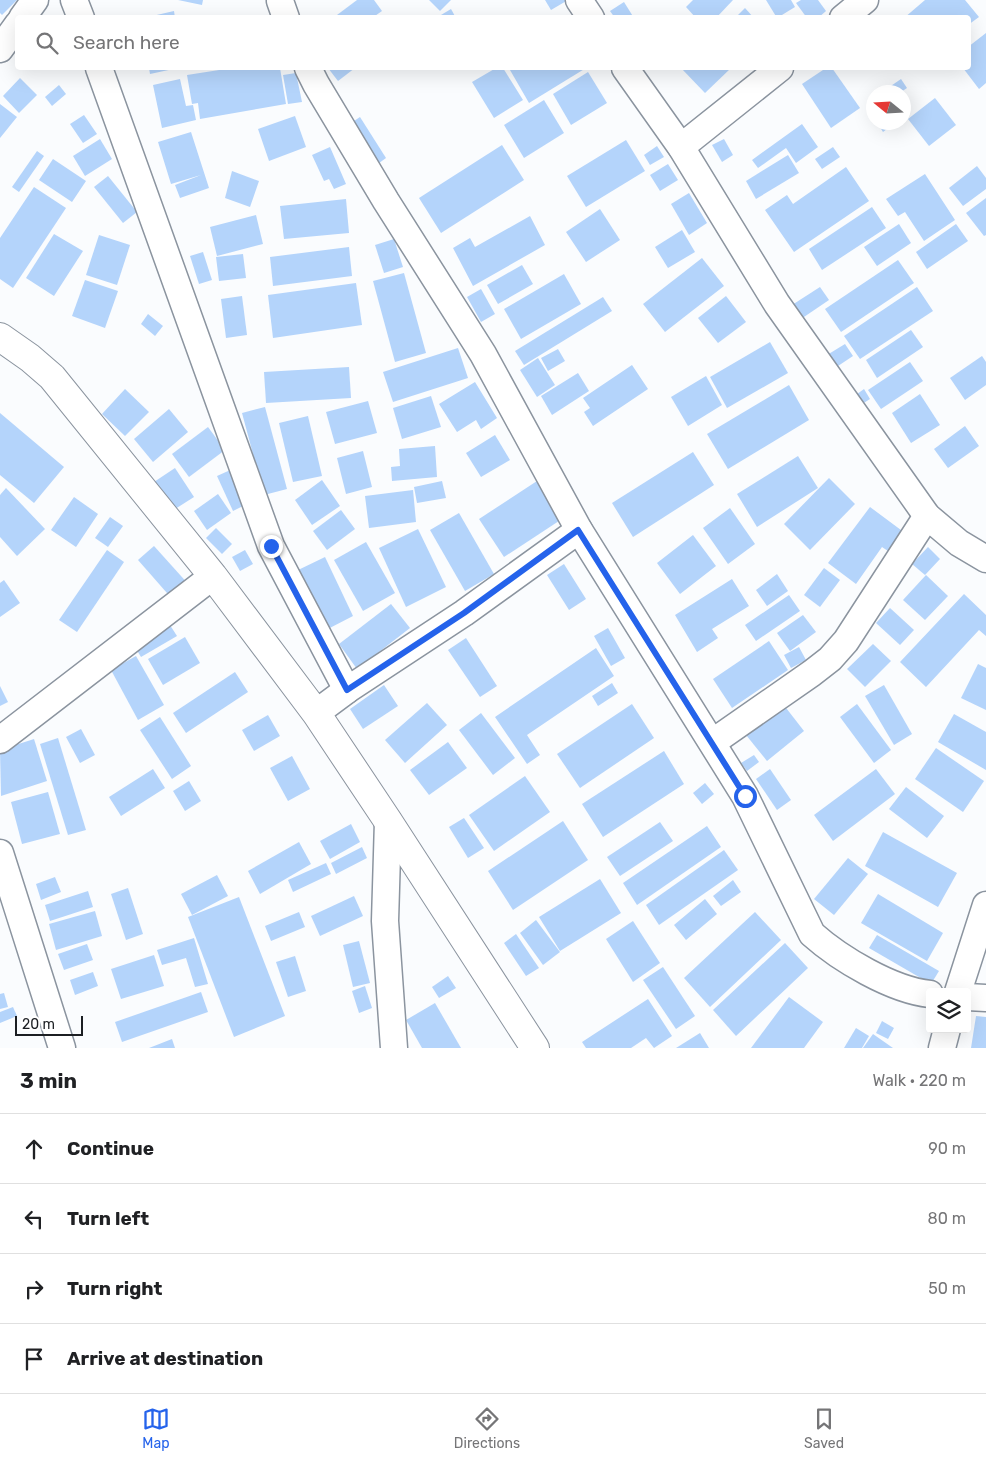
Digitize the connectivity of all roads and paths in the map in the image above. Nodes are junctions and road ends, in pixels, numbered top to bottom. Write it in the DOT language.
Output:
graph roads {
  1 [pos="35,0"];
  2 [pos="74,0"];
  3 [pos="579,0"];
  4 [pos="865,0"];
  5 [pos="24,15"];
  6 [pos="80,15"];
  7 [pos="589,15"];
  8 [pos="847,15"];
  9 [pos="15,28"];
  10 [pos="0,49"];
  11 [pos="100,70"];
  12 [pos="309,70"];
  13 [pos="627,70"];
  14 [pos="777,70"];
  15 [pos="681,147"];
  16 [pos="0,337"];
  17 [pos="927,516"];
  18 [pos="578,530"];
  19 [pos="986,558"];
  20 [pos="213,576"];
  21 [pos="347,690"];
  22 [pos="316,713"];
  23 [pos="0,740"];
  24 [pos="713,742"];
  25 [pos="388,821"];
  26 [pos="0,853"];
  27 [pos="986,905"];
  28 [pos="959,988"];
  29 [pos="926,993"];
  30 [pos="971,997"];
  31 [pos="986,998"];
  32 [pos="946,1033"];
  33 [pos="62,1048"];
  34 [pos="394,1048"];
  35 [pos="535,1048"];
  36 [pos="942,1048"];
  1 -- 5 [label="street"];
  2 -- 6 [label="street"];
  3 -- 7 [label="street"];
  4 -- 8 [label="street"];
  9 -- 10 [label="street"];
  11 -- 21 [label="street"];
  12 -- 18 [label="street"];
  13 -- 15 [label="street"];
  14 -- 15 [label="street"];
  15 -- 17 [label="street"];
  16 -- 20 [label="main road"];
  17 -- 19 [label="street"];
  17 -- 24 [label="street"];
  18 -- 21 [label="street"];
  18 -- 24 [label="street"];
  20 -- 22 [label="main road"];
  20 -- 23 [label="street"];
  21 -- 22 [label="street"];
  22 -- 25 [label="main road"];
  24 -- 29 [label="street"];
  25 -- 34 [label="street"];
  25 -- 35 [label="main road"];
  26 -- 33 [label="street"];
  27 -- 28 [label="street"];
  30 -- 31 [label="street"];
  32 -- 36 [label="street"];
}
